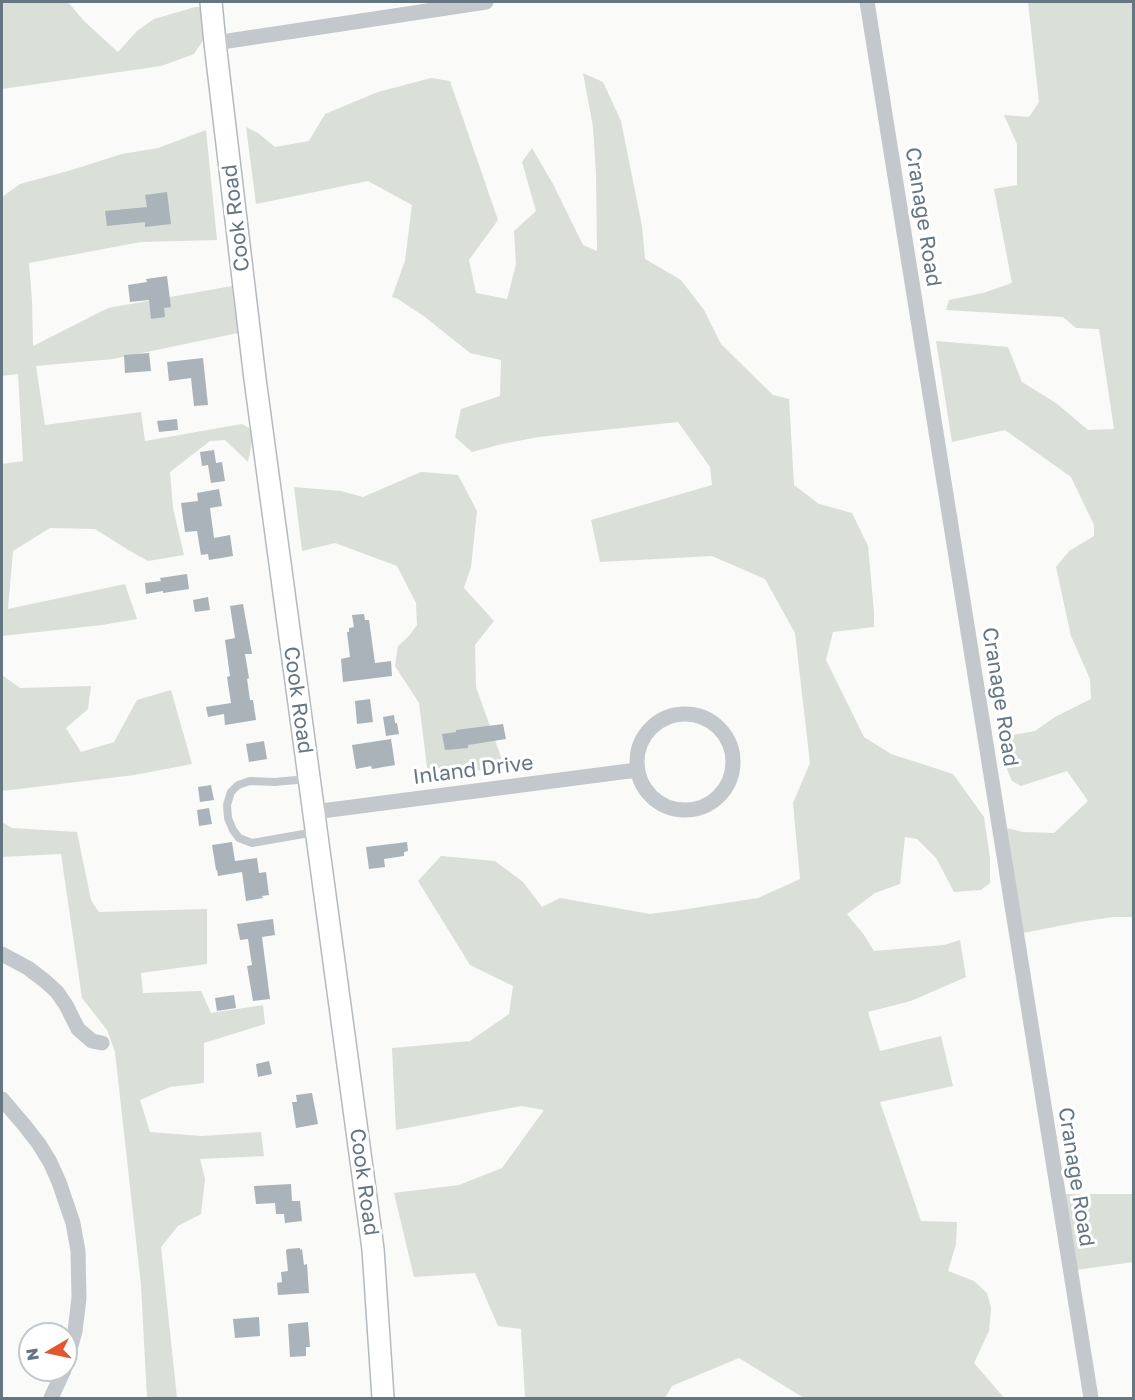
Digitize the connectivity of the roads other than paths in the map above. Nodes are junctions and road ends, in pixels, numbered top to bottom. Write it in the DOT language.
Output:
graph roads {
  1 [pos="211,2"];
  2 [pos="486,2"];
  3 [pos="867,2"];
  4 [pos="214,43"];
  5 [pos="637,770"];
  6 [pos="309,779"];
  7 [pos="315,822"];
  8 [pos="2,954"];
  9 [pos="102,1043"];
  10 [pos="2,1099"];
  11 [pos="76,1322"];
  12 [pos="58,1382"];
  13 [pos="51,1398"];
  14 [pos="383,1398"];
  15 [pos="1091,1398"];
  1 -- 4 [label="street, Cook Road"];
  2 -- 4 [label="street"];
  3 -- 15 [label="street, Cranage Road"];
  4 -- 6 [label="street, Cook Road"];
  5 -- 5 [label="street"];
  5 -- 7 [label="street, Inland Drive"];
  6 -- 7 [label="street, Cook Road"];
  6 -- 7 [label="lane"];
  7 -- 14 [label="street, Cook Road"];
  8 -- 9 [label="street"];
  10 -- 11 [label="street"];
  12 -- 13 [label="street"];
}
